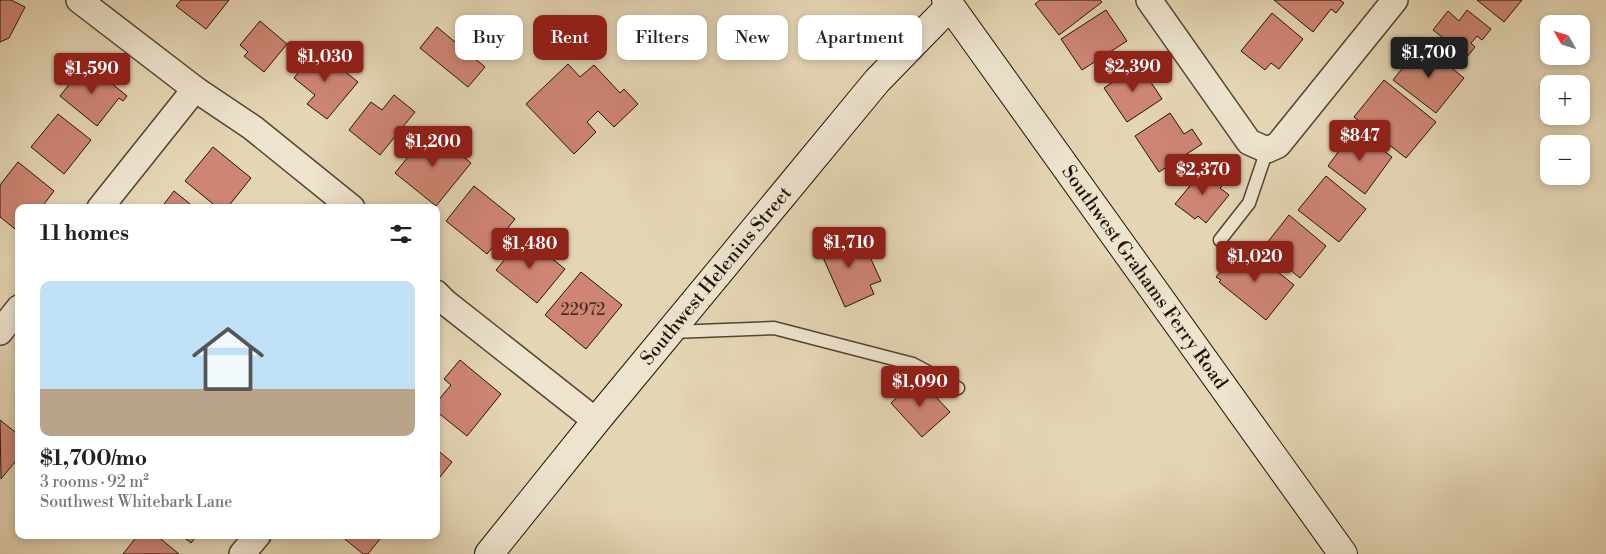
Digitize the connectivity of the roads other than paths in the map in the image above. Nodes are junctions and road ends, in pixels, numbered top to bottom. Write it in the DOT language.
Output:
graph roads {
  1 [pos="79,0"];
  2 [pos="1149,0"];
  3 [pos="1394,0"];
  4 [pos="950,2"];
  5 [pos="194,90"];
  6 [pos="1267,150"];
  7 [pos="103,204"];
  8 [pos="347,204"];
  9 [pos="1220,240"];
  10 [pos="440,304"];
  11 [pos="15,313"];
  12 [pos="0,332"];
  13 [pos="669,332"];
  14 [pos="958,388"];
  15 [pos="596,421"];
  16 [pos="255,539"];
  17 [pos="242,554"];
  18 [pos="489,554"];
  19 [pos="1343,554"];
  1 -- 5 [label="street"];
  2 -- 6 [label="street"];
  3 -- 6 [label="street"];
  4 -- 13 [label="street, Southwest Helenius Street"];
  4 -- 19 [label="street, Southwest Grahams Ferry Road"];
  5 -- 7 [label="street"];
  5 -- 8 [label="street"];
  6 -- 9 [label="lane"];
  10 -- 15 [label="street"];
  11 -- 12 [label="street"];
  13 -- 14 [label="lane"];
  13 -- 15 [label="street, Southwest Helenius Street"];
  15 -- 18 [label="street, Southwest Helenius Street"];
  16 -- 17 [label="street"];
}
